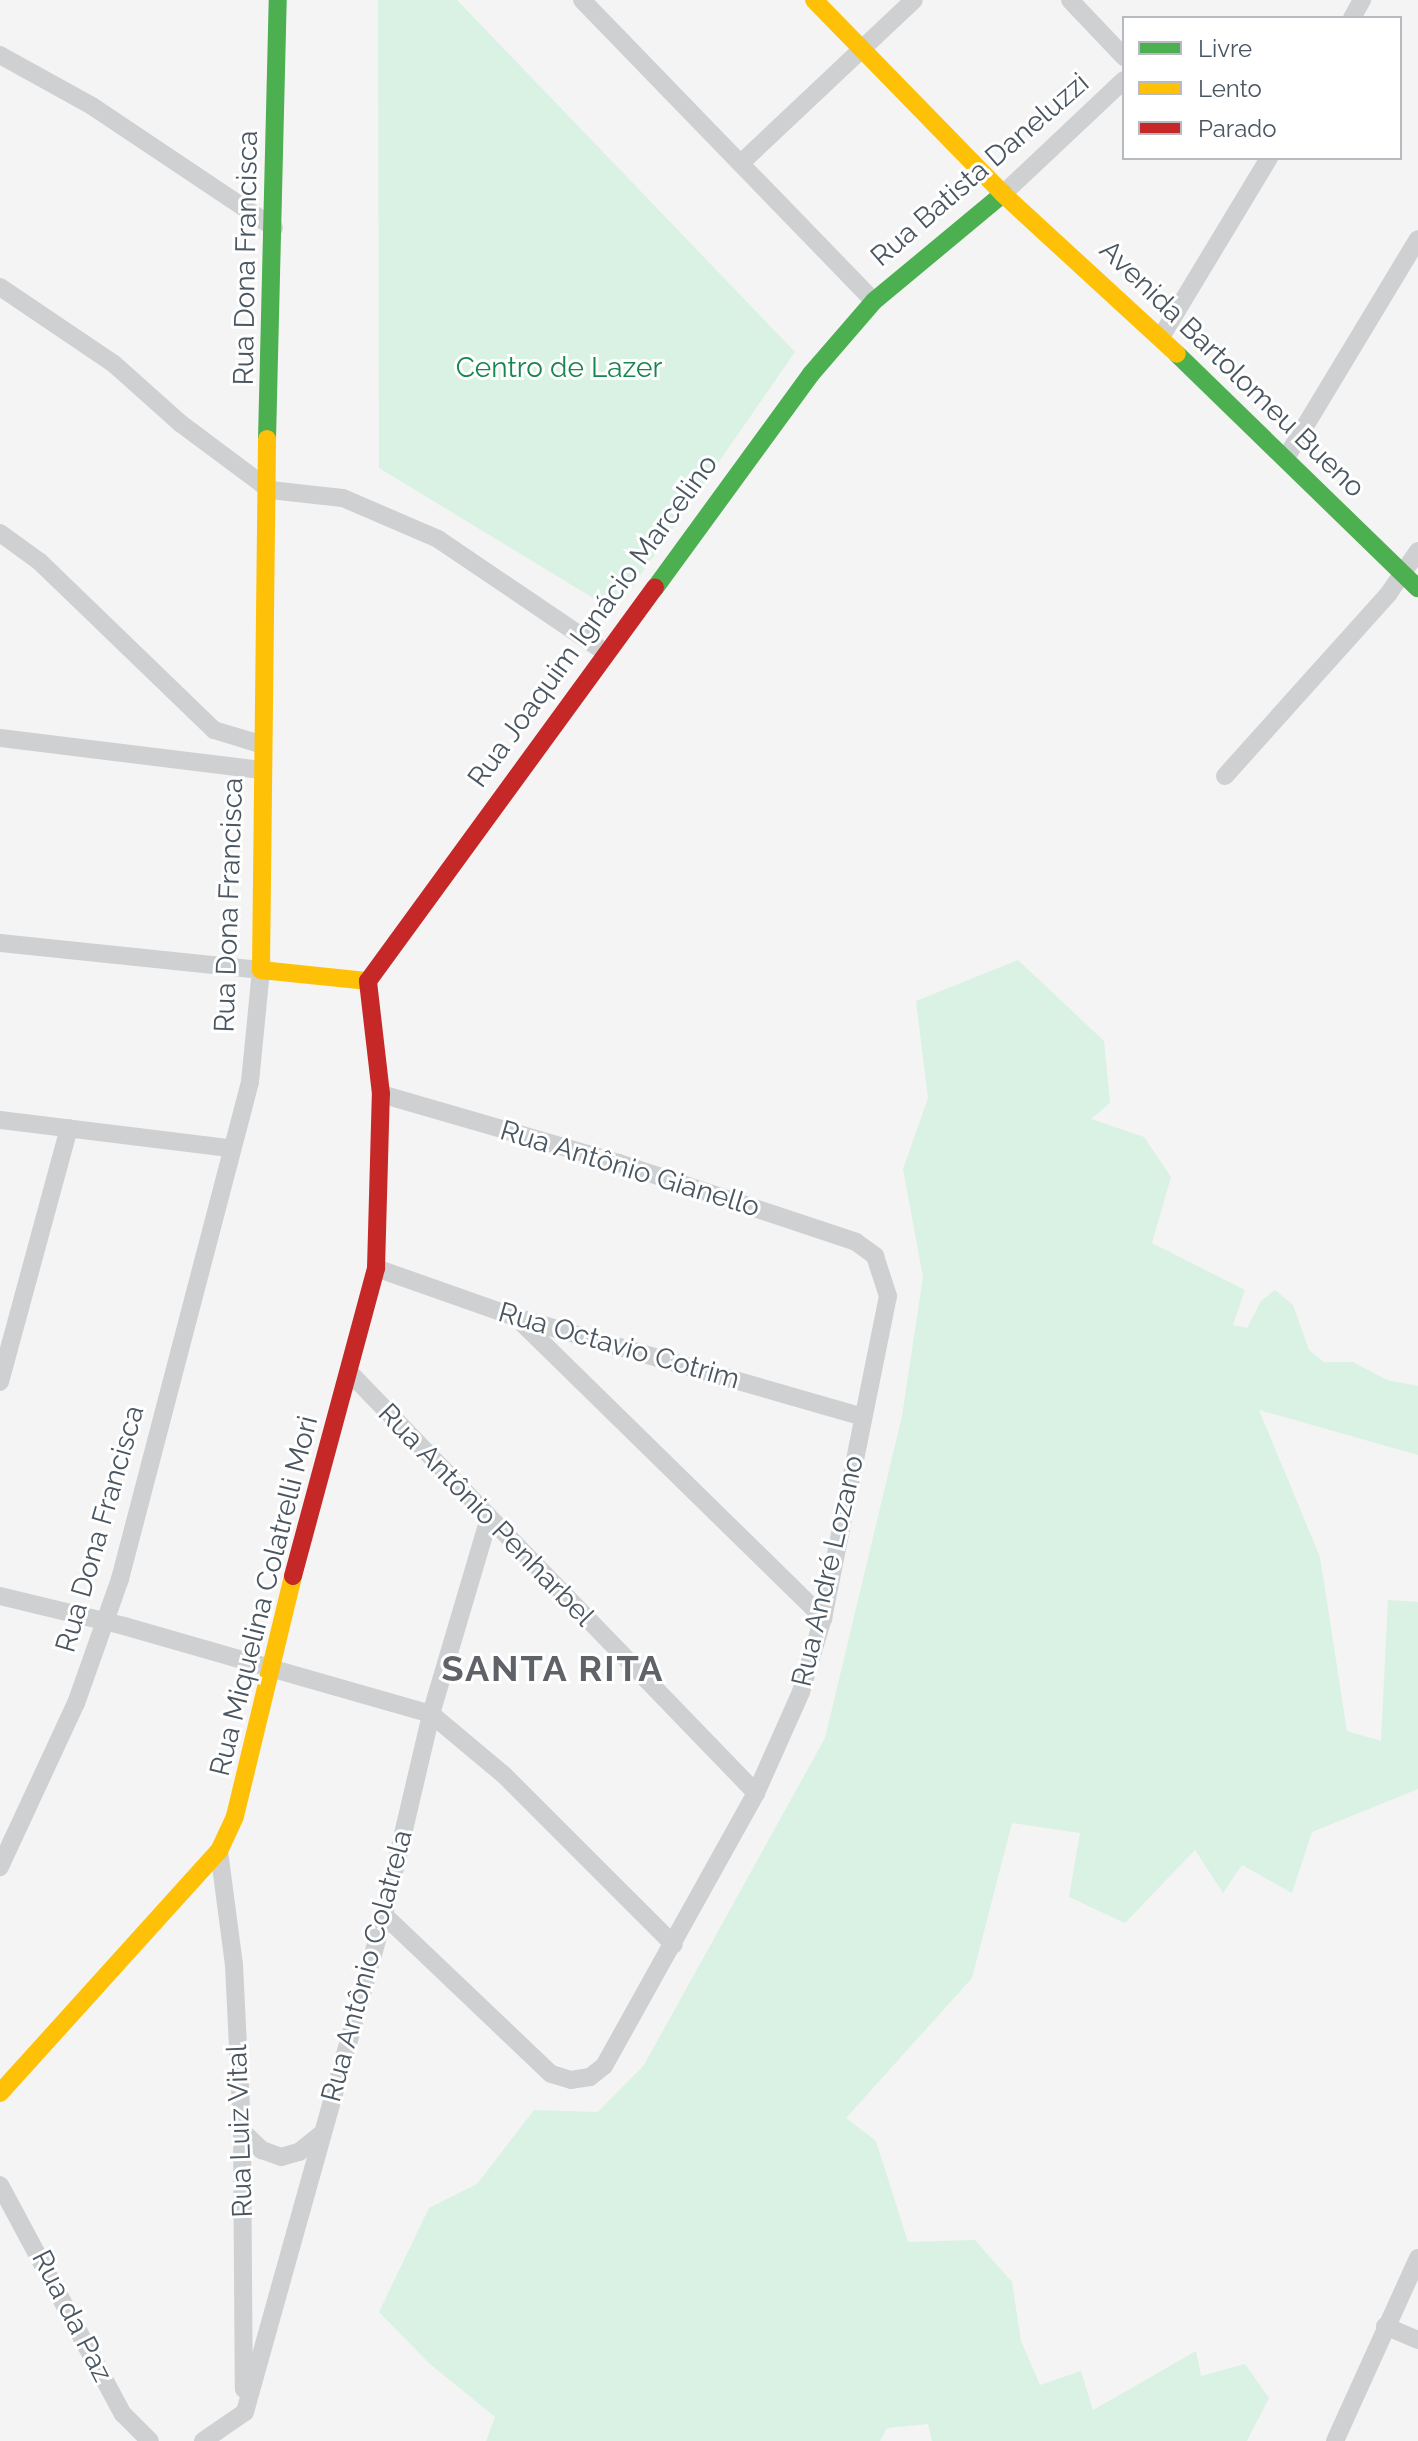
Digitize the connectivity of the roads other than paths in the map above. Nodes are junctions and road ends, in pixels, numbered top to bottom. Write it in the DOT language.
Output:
graph roads {
  1 [pos="278,0"];
  2 [pos="582,0"];
  3 [pos="814,0"];
  4 [pos="914,0"];
  5 [pos="1070,0"];
  6 [pos="864,51"];
  7 [pos="0,55"];
  8 [pos="1122,55"];
  9 [pos="1122,82"];
  10 [pos="1268,160"];
  11 [pos="742,162"];
  12 [pos="1003,194"];
  13 [pos="274,228"];
  14 [pos="1418,239"];
  15 [pos="0,287"];
  16 [pos="874,301"];
  17 [pos="1161,337"];
  18 [pos="1287,456"];
  19 [pos="270,490"];
  20 [pos="0,533"];
  21 [pos="1418,551"];
  22 [pos="1404,575"];
  23 [pos="1418,588"];
  24 [pos="605,652"];
  25 [pos="0,738"];
  26 [pos="260,744"];
  27 [pos="261,770"];
  28 [pos="1225,776"];
  29 [pos="0,943"];
  30 [pos="261,970"];
  31 [pos="368,981"];
  32 [pos="381,1094"];
  33 [pos="0,1120"];
  34 [pos="69,1128"];
  35 [pos="229,1148"];
  36 [pos="875,1256"];
  37 [pos="376,1268"];
  38 [pos="515,1317"];
  39 [pos="351,1374"];
  40 [pos="0,1382"];
  41 [pos="863,1417"];
  42 [pos="488,1521"];
  43 [pos="0,1596"];
  44 [pos="823,1618"];
  45 [pos="107,1621"];
  46 [pos="268,1667"];
  47 [pos="431,1714"];
  48 [pos="756,1793"];
  49 [pos="219,1851"];
  50 [pos="0,1867"];
  51 [pos="384,1915"];
  52 [pos="674,1945"];
  53 [pos="0,2093"];
  54 [pos="242,2131"];
  55 [pos="320,2135"];
  56 [pos="0,2185"];
  57 [pos="1418,2258"];
  58 [pos="1385,2326"];
  59 [pos="1418,2340"];
  60 [pos="245,2412"];
  61 [pos="150,2441"];
  62 [pos="203,2441"];
  63 [pos="1335,2441"];
  1 -- 13 [label="street, Rua Dona Francisca"];
  2 -- 11 [label="street"];
  3 -- 6 [label="street, Avenida Bartolomeu Bueno"];
  4 -- 6 [label="street"];
  5 -- 8 [label="street"];
  6 -- 11 [label="street"];
  6 -- 12 [label="street, Avenida Bartolomeu Bueno"];
  7 -- 13 [label="street"];
  9 -- 12 [label="street, Rua Batista Daneluzzi"];
  10 -- 17 [label="street"];
  11 -- 16 [label="street"];
  12 -- 16 [label="street, Rua Batista Daneluzzi"];
  12 -- 17 [label="street, Avenida Bartolomeu Bueno"];
  13 -- 19 [label="street, Rua Dona Francisca"];
  14 -- 18 [label="street"];
  15 -- 19 [label="street"];
  16 -- 24 [label="street, Rua Joaquim Ignácio Marcelino"];
  17 -- 18 [label="street, Avenida Bartolomeu Bueno"];
  18 -- 22 [label="street, Avenida Bartolomeu Bueno"];
  19 -- 24 [label="street"];
  19 -- 26 [label="street, Rua Dona Francisca"];
  20 -- 26 [label="street"];
  21 -- 22 [label="street"];
  22 -- 23 [label="street, Avenida Bartolomeu Bueno"];
  22 -- 28 [label="street"];
  24 -- 31 [label="street, Rua Joaquim Ignácio Marcelino"];
  25 -- 27 [label="street"];
  26 -- 27 [label="street, Rua Dona Francisca"];
  27 -- 30 [label="street, Rua Dona Francisca"];
  29 -- 30 [label="street"];
  30 -- 31 [label="street"];
  30 -- 35 [label="street, Rua Dona Francisca"];
  31 -- 32 [label="street, Rua Miquelina Colatrelli Mori"];
  32 -- 36 [label="street, Rua Antônio Gianello"];
  32 -- 37 [label="street, Rua Miquelina Colatrelli Mori"];
  33 -- 34 [label="street"];
  34 -- 35 [label="street"];
  34 -- 40 [label="street"];
  35 -- 45 [label="street, Rua Dona Francisca"];
  36 -- 41 [label="street, Rua André Lozano"];
  37 -- 38 [label="street, Rua Octavio Cotrim"];
  37 -- 39 [label="street, Rua Miquelina Colatrelli Mori"];
  38 -- 41 [label="street, Rua Octavio Cotrim"];
  38 -- 44 [label="street"];
  39 -- 42 [label="street, Rua Antônio Penharbel"];
  39 -- 46 [label="street, Rua Miquelina Colatrelli Mori"];
  41 -- 44 [label="street, Rua André Lozano"];
  42 -- 47 [label="street, Rua Antônio Colatrela"];
  42 -- 48 [label="street, Rua Antônio Penharbel"];
  43 -- 45 [label="street"];
  44 -- 48 [label="street, Rua André Lozano"];
  45 -- 46 [label="street"];
  45 -- 50 [label="street, Rua Dona Francisca"];
  46 -- 47 [label="street"];
  46 -- 49 [label="street, Rua Miquelina Colatrelli Mori"];
  47 -- 51 [label="street, Rua Antônio Colatrela"];
  47 -- 52 [label="street"];
  48 -- 52 [label="street, Rua André Lozano"];
  49 -- 53 [label="street, Rua Miquelina Colatrelli Mori"];
  49 -- 54 [label="street, Rua Luiz Vital"];
  51 -- 52 [label="street, Rua André Lozano"];
  51 -- 55 [label="street, Rua Antônio Colatrela"];
  54 -- 55 [label="street"];
  54 -- 60 [label="street, Rua Luiz Vital"];
  55 -- 60 [label="street, Rua Antônio Colatrela"];
  56 -- 61 [label="street, Rua da Paz"];
  57 -- 58 [label="street"];
  58 -- 59 [label="street"];
  58 -- 63 [label="street"];
  60 -- 62 [label="street"];
}
